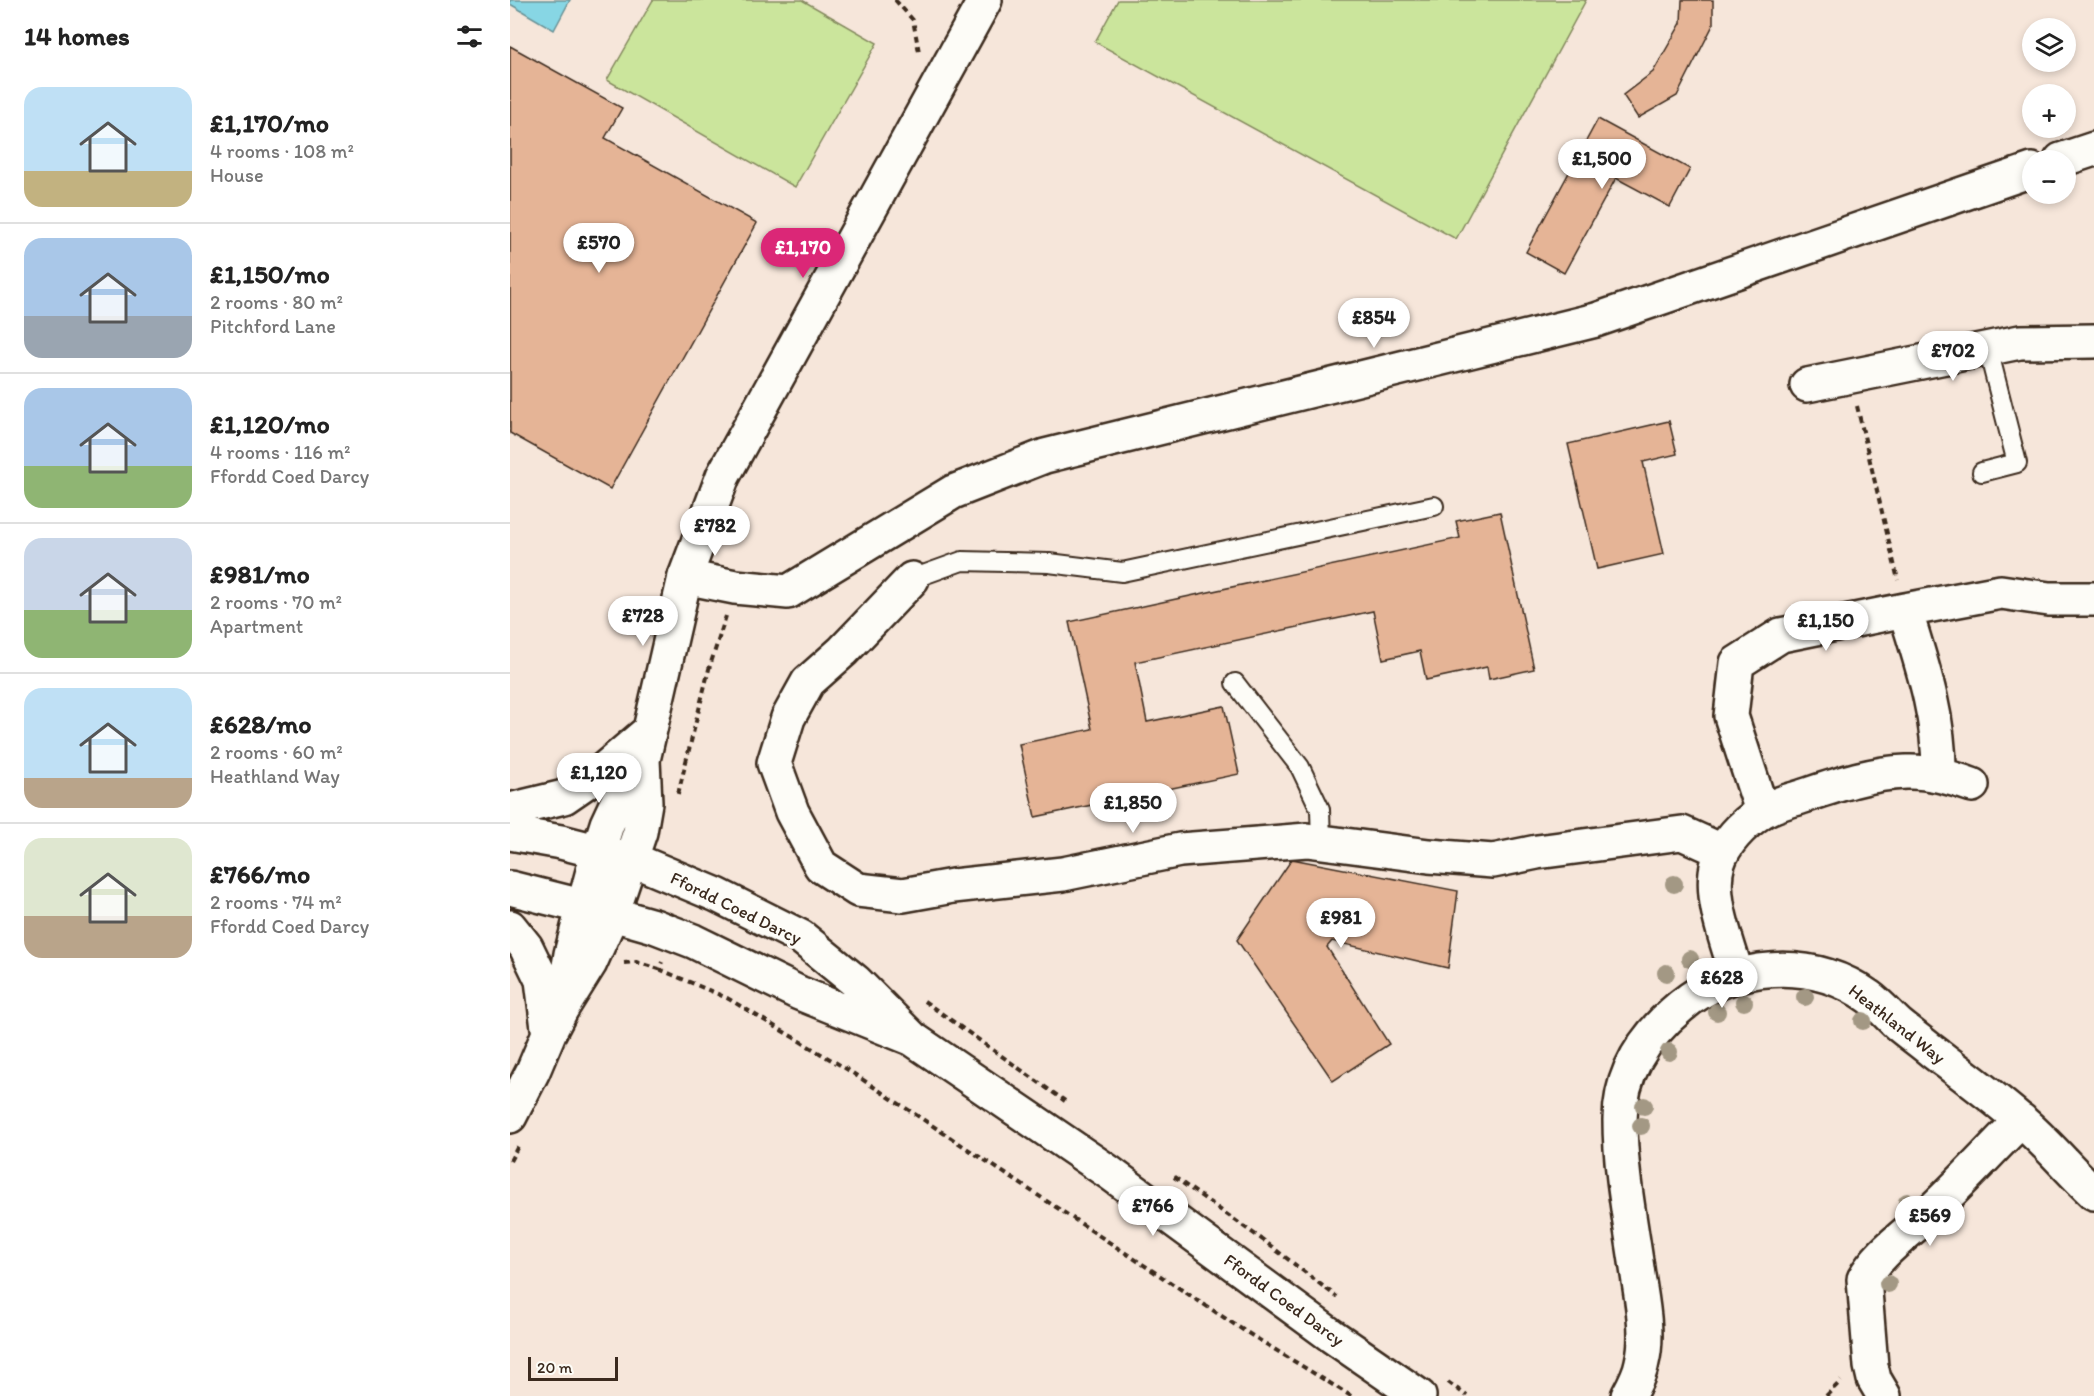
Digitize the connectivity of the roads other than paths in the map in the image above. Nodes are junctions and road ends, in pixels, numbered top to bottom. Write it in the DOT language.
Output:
graph roads {
  1 [pos="978,2"];
  2 [pos="2094,149"];
  3 [pos="2076,155"];
  4 [pos="2022,173"];
  5 [pos="2094,341"];
  6 [pos="1988,349"];
  7 [pos="1807,385"];
  8 [pos="1982,472"];
  9 [pos="1434,506"];
  10 [pos="685,577"];
  11 [pos="912,579"];
  12 [pos="2094,599"];
  13 [pos="1905,610"];
  14 [pos="1235,683"];
  15 [pos="647,744"];
  16 [pos="1939,775"];
  17 [pos="1972,785"];
  18 [pos="510,810"];
  19 [pos="1762,811"];
  20 [pos="510,833"];
  21 [pos="1321,842"];
  22 [pos="1722,851"];
  23 [pos="598,852"];
  24 [pos="631,859"];
  25 [pos="510,888"];
  26 [pos="598,911"];
  27 [pos="510,927"];
  28 [pos="1737,975"];
  29 [pos="555,1020"];
  30 [pos="913,1039"];
  31 [pos="510,1116"];
  32 [pos="2021,1120"];
  33 [pos="2094,1194"];
  34 [pos="1419,1396"];
  35 [pos="1628,1396"];
  36 [pos="1884,1396"];
  1 -- 10 [label="street"];
  2 -- 3 [label="street"];
  4 -- 10 [label="street"];
  5 -- 6 [label="street"];
  6 -- 7 [label="street"];
  6 -- 8 [label="lane"];
  9 -- 11 [label="lane"];
  10 -- 15 [label="street"];
  11 -- 21 [label="street"];
  12 -- 13 [label="street"];
  13 -- 16 [label="street"];
  13 -- 19 [label="street"];
  14 -- 21 [label="lane"];
  15 -- 18 [label="street"];
  15 -- 23 [label="street"];
  15 -- 24 [label="street"];
  16 -- 17 [label="street"];
  16 -- 19 [label="street"];
  19 -- 22 [label="street"];
  20 -- 23 [label="street, Ffordd Coed Darcy"];
  21 -- 22 [label="street"];
  22 -- 28 [label="street"];
  23 -- 24 [label="street, Ffordd Coed Darcy"];
  23 -- 26 [label="street"];
  24 -- 26 [label="street"];
  24 -- 30 [label="street, Ffordd Coed Darcy"];
  25 -- 26 [label="street, Ffordd Coed Darcy"];
  26 -- 29 [label="street"];
  26 -- 30 [label="street, Ffordd Coed Darcy"];
  27 -- 29 [label="street"];
  28 -- 32 [label="street, Heathland Way"];
  28 -- 35 [label="street, Heathland Way"];
  29 -- 31 [label="street"];
  30 -- 34 [label="street, Ffordd Coed Darcy"];
  32 -- 33 [label="street, Heathland Way"];
  32 -- 36 [label="street"];
}
